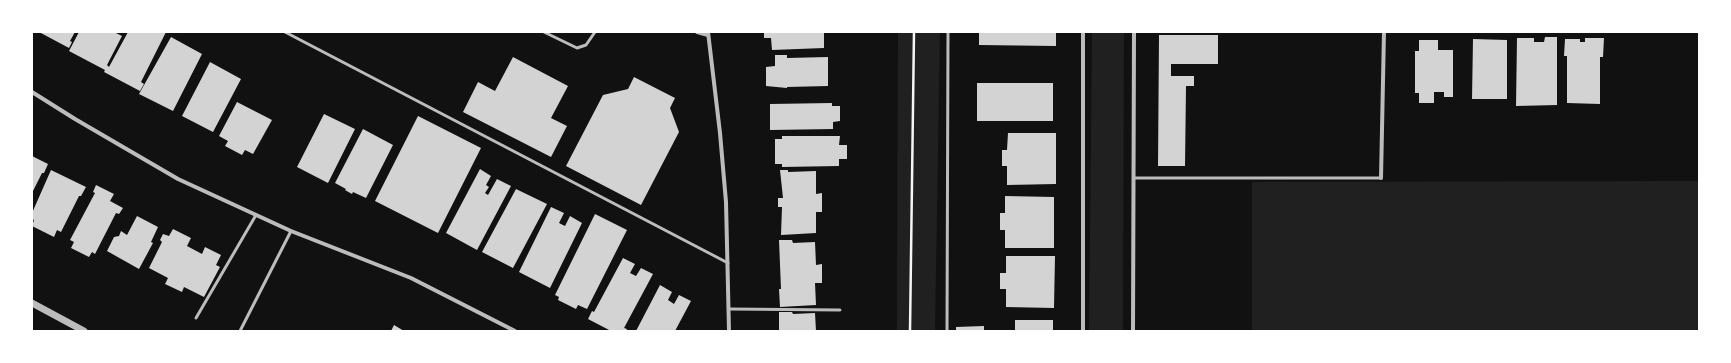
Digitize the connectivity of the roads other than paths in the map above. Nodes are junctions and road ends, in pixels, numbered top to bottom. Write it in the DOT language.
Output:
graph roads {
  1 [pos="286,32"];
  2 [pos="544,32"];
  3 [pos="595,32"];
  4 [pos="697,32"];
  5 [pos="948,32"];
  6 [pos="1083,32"];
  7 [pos="1134,32"];
  8 [pos="1384,32"];
  9 [pos="708,34"];
  10 [pos="32,92"];
  11 [pos="1134,178"];
  12 [pos="1381,178"];
  13 [pos="256,215"];
  14 [pos="291,231"];
  15 [pos="728,263"];
  16 [pos="32,304"];
  17 [pos="728,309"];
  18 [pos="840,310"];
  19 [pos="196,318"];
  20 [pos="84,331"];
  21 [pos="240,331"];
  22 [pos="515,331"];
  23 [pos="728,331"];
  24 [pos="947,331"];
  25 [pos="1083,331"];
  26 [pos="1133,331"];
  1 -- 15 [label="lane"];
  2 -- 3 [label="lane"];
  4 -- 9 [label="street"];
  5 -- 24 [label="lane"];
  6 -- 25 [label="street"];
  7 -- 11 [label="street"];
  8 -- 12 [label="street"];
  9 -- 15 [label="street"];
  10 -- 13 [label="street"];
  11 -- 12 [label="lane"];
  11 -- 26 [label="street"];
  13 -- 14 [label="street"];
  13 -- 19 [label="lane"];
  14 -- 21 [label="lane"];
  14 -- 22 [label="street"];
  15 -- 17 [label="street"];
  16 -- 20 [label="street"];
  17 -- 18 [label="lane"];
  17 -- 23 [label="street"];
}
